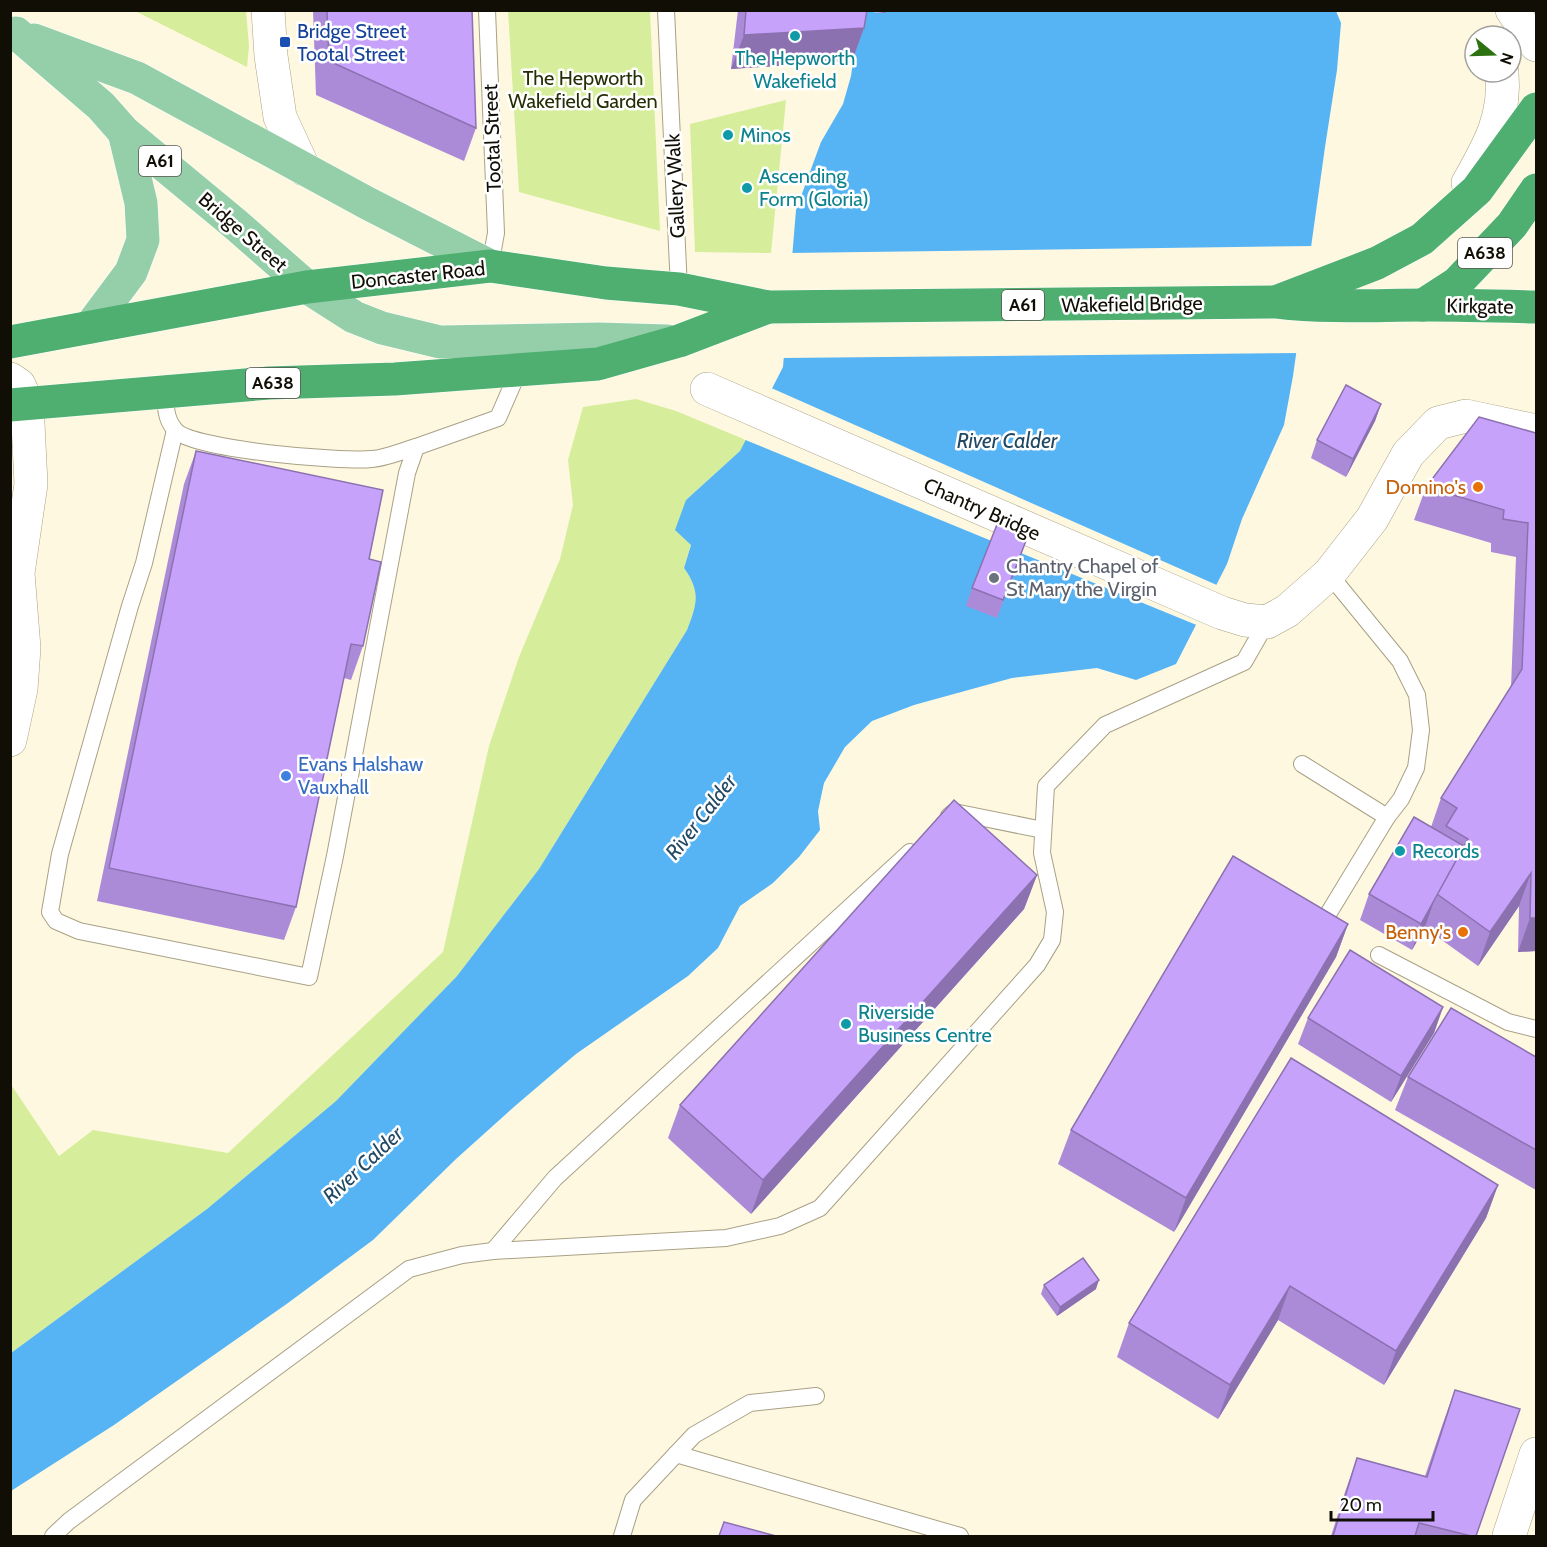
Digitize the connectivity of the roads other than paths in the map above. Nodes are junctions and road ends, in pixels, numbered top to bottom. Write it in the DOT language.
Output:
graph roads {
  1 [pos="268,10"];
  2 [pos="487,10"];
  3 [pos="666,10"];
  4 [pos="1512,10"];
  5 [pos="13,32"];
  6 [pos="1536,45"];
  7 [pos="1501,84"];
  8 [pos="1536,109"];
  9 [pos="124,132"];
  10 [pos="304,169"];
  11 [pos="1536,190"];
  12 [pos="1451,213"];
  13 [pos="490,266"];
  14 [pos="307,287"];
  15 [pos="680,290"];
  16 [pos="1317,296"];
  17 [pos="1423,305"];
  18 [pos="768,307"];
  19 [pos="1536,307"];
  20 [pos="90,327"];
  21 [pos="679,341"];
  22 [pos="10,342"];
  23 [pos="519,370"];
  24 [pos="707,389"];
  25 [pos="167,392"];
  26 [pos="16,396"];
  27 [pos="175,430"];
  28 [pos="1536,431"];
  29 [pos="416,447"];
  30 [pos="14,564"];
  31 [pos="1329,574"];
  32 [pos="1267,622"];
  33 [pos="10,740"];
  34 [pos="1302,764"];
  35 [pos="1387,817"];
  36 [pos="936,828"];
  37 [pos="1043,830"];
  38 [pos="919,843"];
  39 [pos="1319,929"];
  40 [pos="1379,955"];
  41 [pos="1536,1029"];
  42 [pos="493,1251"];
  43 [pos="816,1396"];
  44 [pos="676,1454"];
  45 [pos="1536,1454"];
  46 [pos="53,1536"];
  47 [pos="622,1536"];
  48 [pos="960,1536"];
  49 [pos="1509,1536"];
  1 -- 10 [label="street"];
  2 -- 13 [label="lane, Tootal Street"];
  3 -- 15 [label="lane, Gallery Walk"];
  4 -- 6 [label="street"];
  5 -- 9 [label="main road, Bridge Street / A61"];
  5 -- 10 [label="main road, Bridge Street / A61"];
  7 -- 12 [label="street"];
  8 -- 12 [label="highway, A638"];
  9 -- 14 [label="main road, Bridge Street / A61"];
  9 -- 20 [label="main road"];
  10 -- 13 [label="main road, Bridge Street / A61"];
  11 -- 17 [label="highway, A638"];
  12 -- 16 [label="highway, A638"];
  13 -- 14 [label="highway, Doncaster Road"];
  13 -- 15 [label="highway, Doncaster Road / A61"];
  14 -- 20 [label="highway, Doncaster Road"];
  14 -- 21 [label="main road, Bridge Street / A61"];
  15 -- 18 [label="highway, Doncaster Road / A61"];
  16 -- 17 [label="highway, Wakefield Bridge / A61"];
  16 -- 18 [label="highway, Wakefield Bridge / A61"];
  17 -- 19 [label="highway, Kirkgate / A61"];
  18 -- 21 [label="highway, A61"];
  20 -- 22 [label="highway, Doncaster Road"];
  21 -- 23 [label="highway, A638"];
  23 -- 25 [label="highway, A638"];
  23 -- 29 [label="lane"];
  24 -- 32 [label="street, Chantry Bridge"];
  25 -- 26 [label="highway, A638"];
  25 -- 27 [label="lane"];
  26 -- 30 [label="street"];
  27 -- 29 [label="lane"];
  27 -- 29 [label="lane"];
  28 -- 31 [label="street"];
  30 -- 33 [label="street"];
  31 -- 32 [label="street"];
  31 -- 35 [label="lane"];
  32 -- 37 [label="lane"];
  34 -- 35 [label="lane"];
  35 -- 39 [label="lane"];
  36 -- 37 [label="lane"];
  37 -- 42 [label="lane"];
  38 -- 42 [label="lane"];
  40 -- 41 [label="lane"];
  42 -- 46 [label="lane"];
  43 -- 44 [label="lane"];
  44 -- 47 [label="lane"];
  44 -- 48 [label="lane"];
  45 -- 49 [label="street"];
}
